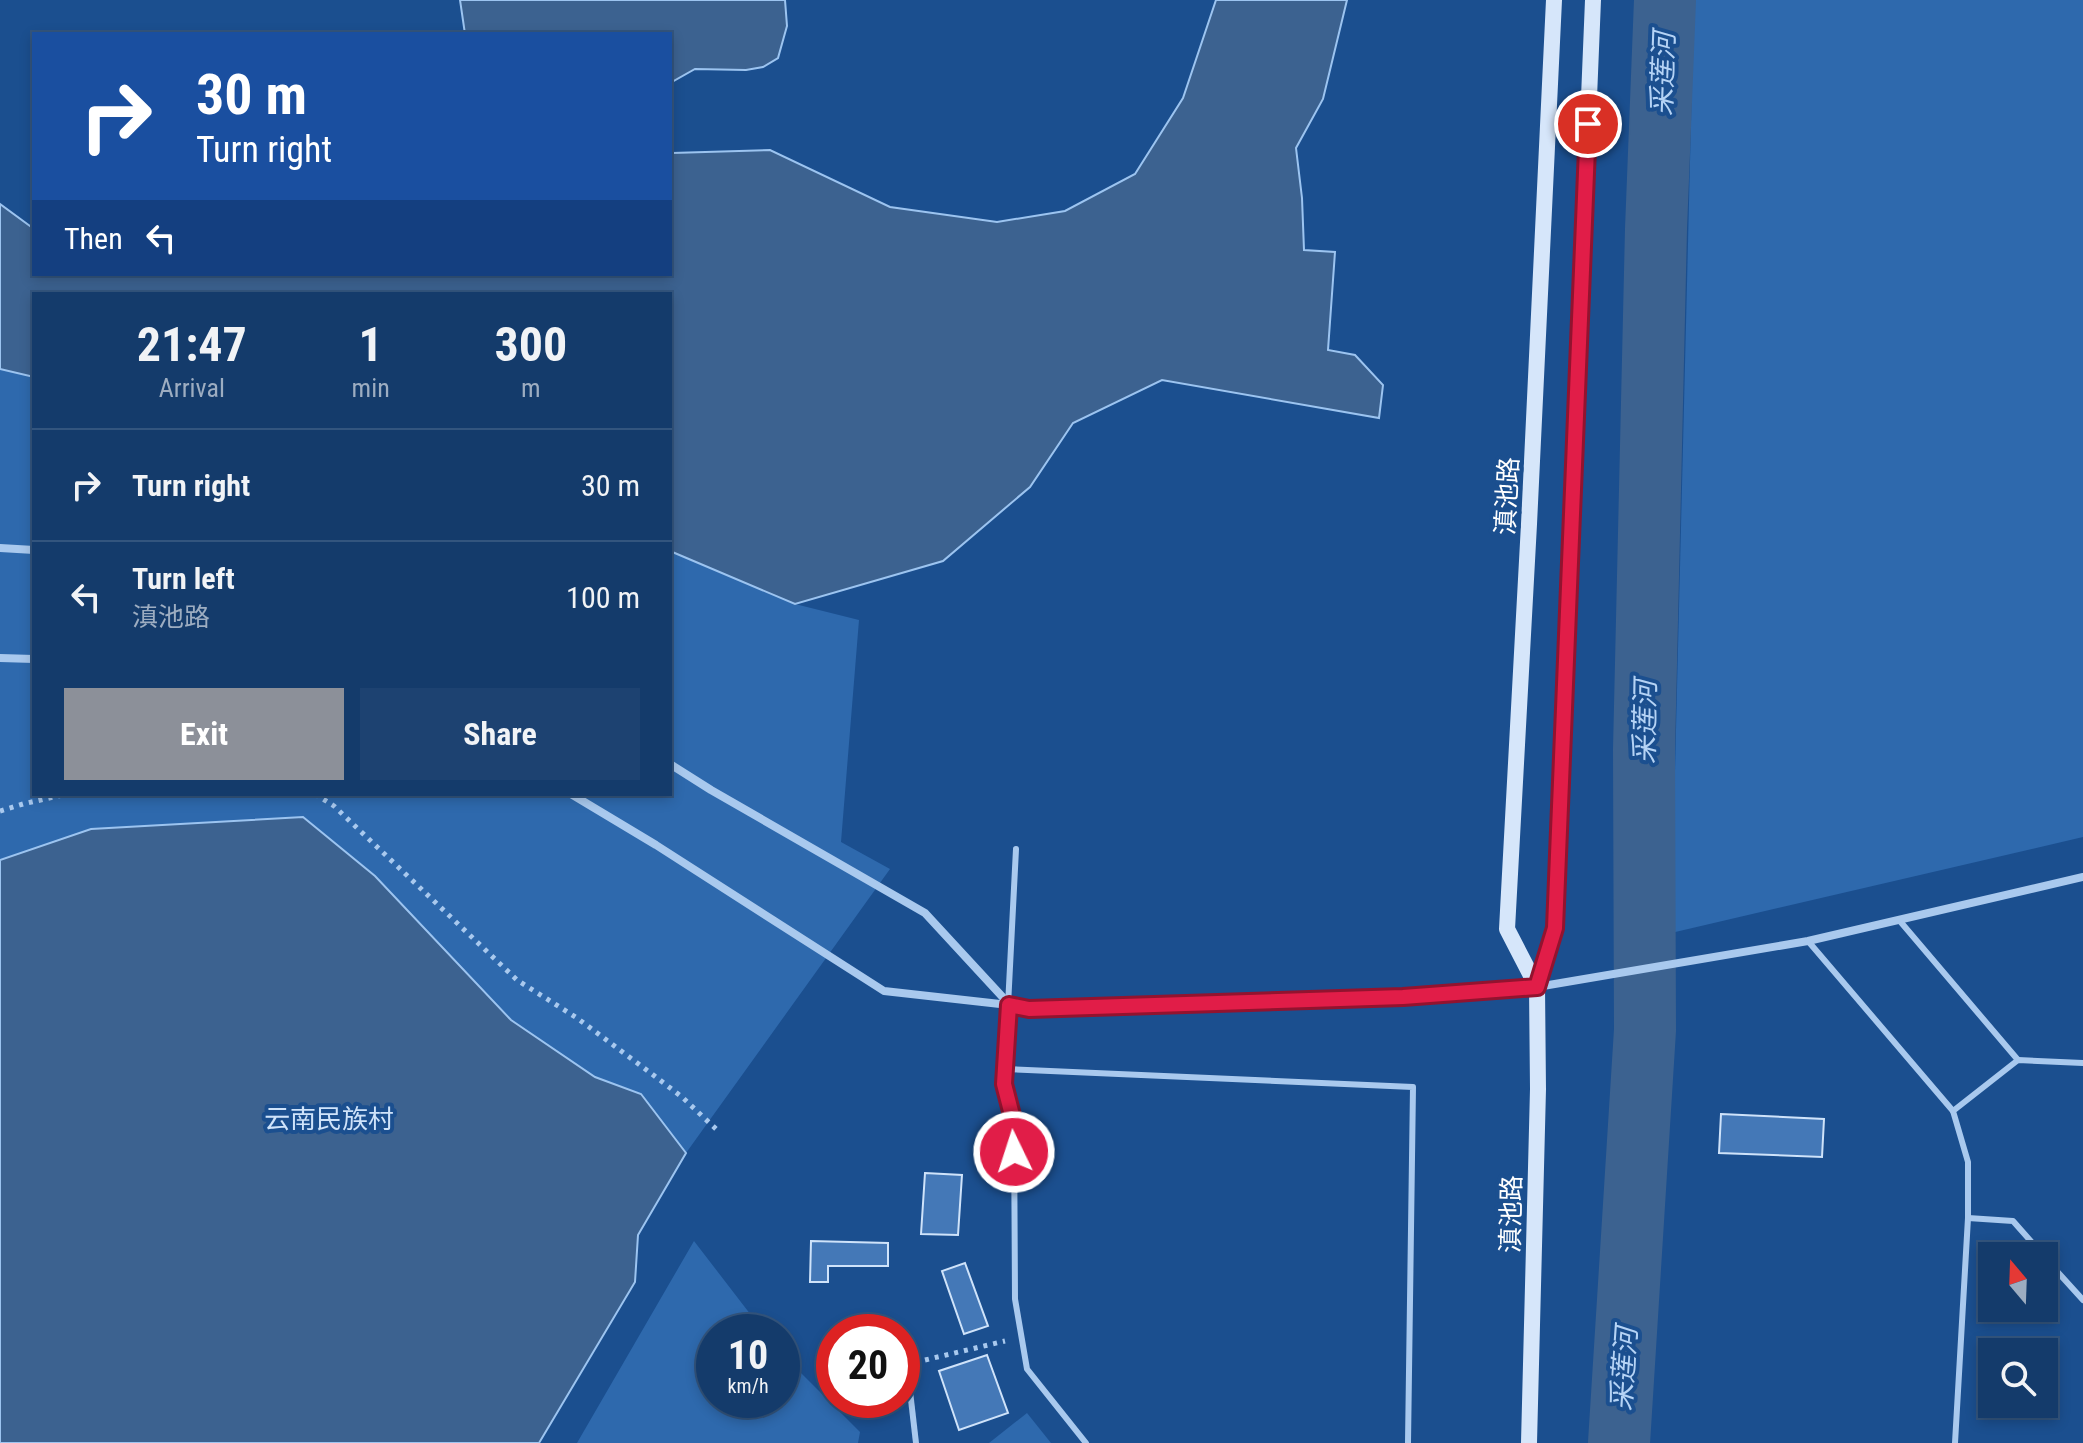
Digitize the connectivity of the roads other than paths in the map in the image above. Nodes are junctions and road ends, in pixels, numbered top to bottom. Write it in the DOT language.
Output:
graph roads {
  1 [pos="1554,0"];
  2 [pos="1593,0"];
  3 [pos="0,548"];
  4 [pos="32,550"];
  5 [pos="0,658"];
  6 [pos="32,659"];
  7 [pos="672,765"];
  8 [pos="574,796"];
  9 [pos="1016,849"];
  10 [pos="2083,877"];
  11 [pos="1899,920"];
  12 [pos="1808,941"];
  13 [pos="1537,987"];
  14 [pos="1009,1005"];
  15 [pos="2018,1060"];
  16 [pos="2083,1063"];
  17 [pos="1004,1069"];
  18 [pos="1953,1111"];
  19 [pos="1968,1218"];
  20 [pos="2032,1242"];
  21 [pos="2058,1272"];
  22 [pos="2083,1300"];
  23 [pos="913,1418"];
  24 [pos="916,1443"];
  25 [pos="1086,1443"];
  26 [pos="1408,1443"];
  27 [pos="1529,1443"];
  28 [pos="1955,1443"];
  1 -- 13 [label="main road, 滇池路"];
  2 -- 13 [label="main road, 滇池路"];
  3 -- 4 [label="street"];
  5 -- 6 [label="street"];
  7 -- 14 [label="street"];
  8 -- 14 [label="street"];
  9 -- 14 [label="lane"];
  10 -- 11 [label="street"];
  11 -- 12 [label="street"];
  11 -- 15 [label="lane"];
  12 -- 13 [label="street"];
  12 -- 18 [label="lane"];
  13 -- 14 [label="lane"];
  13 -- 27 [label="main road, 滇池路"];
  14 -- 17 [label="lane"];
  15 -- 16 [label="lane"];
  15 -- 18 [label="lane"];
  17 -- 25 [label="lane"];
  17 -- 26 [label="lane"];
  18 -- 19 [label="lane"];
  19 -- 20 [label="lane"];
  19 -- 28 [label="lane"];
  21 -- 22 [label="lane"];
  23 -- 24 [label="lane"];
}
